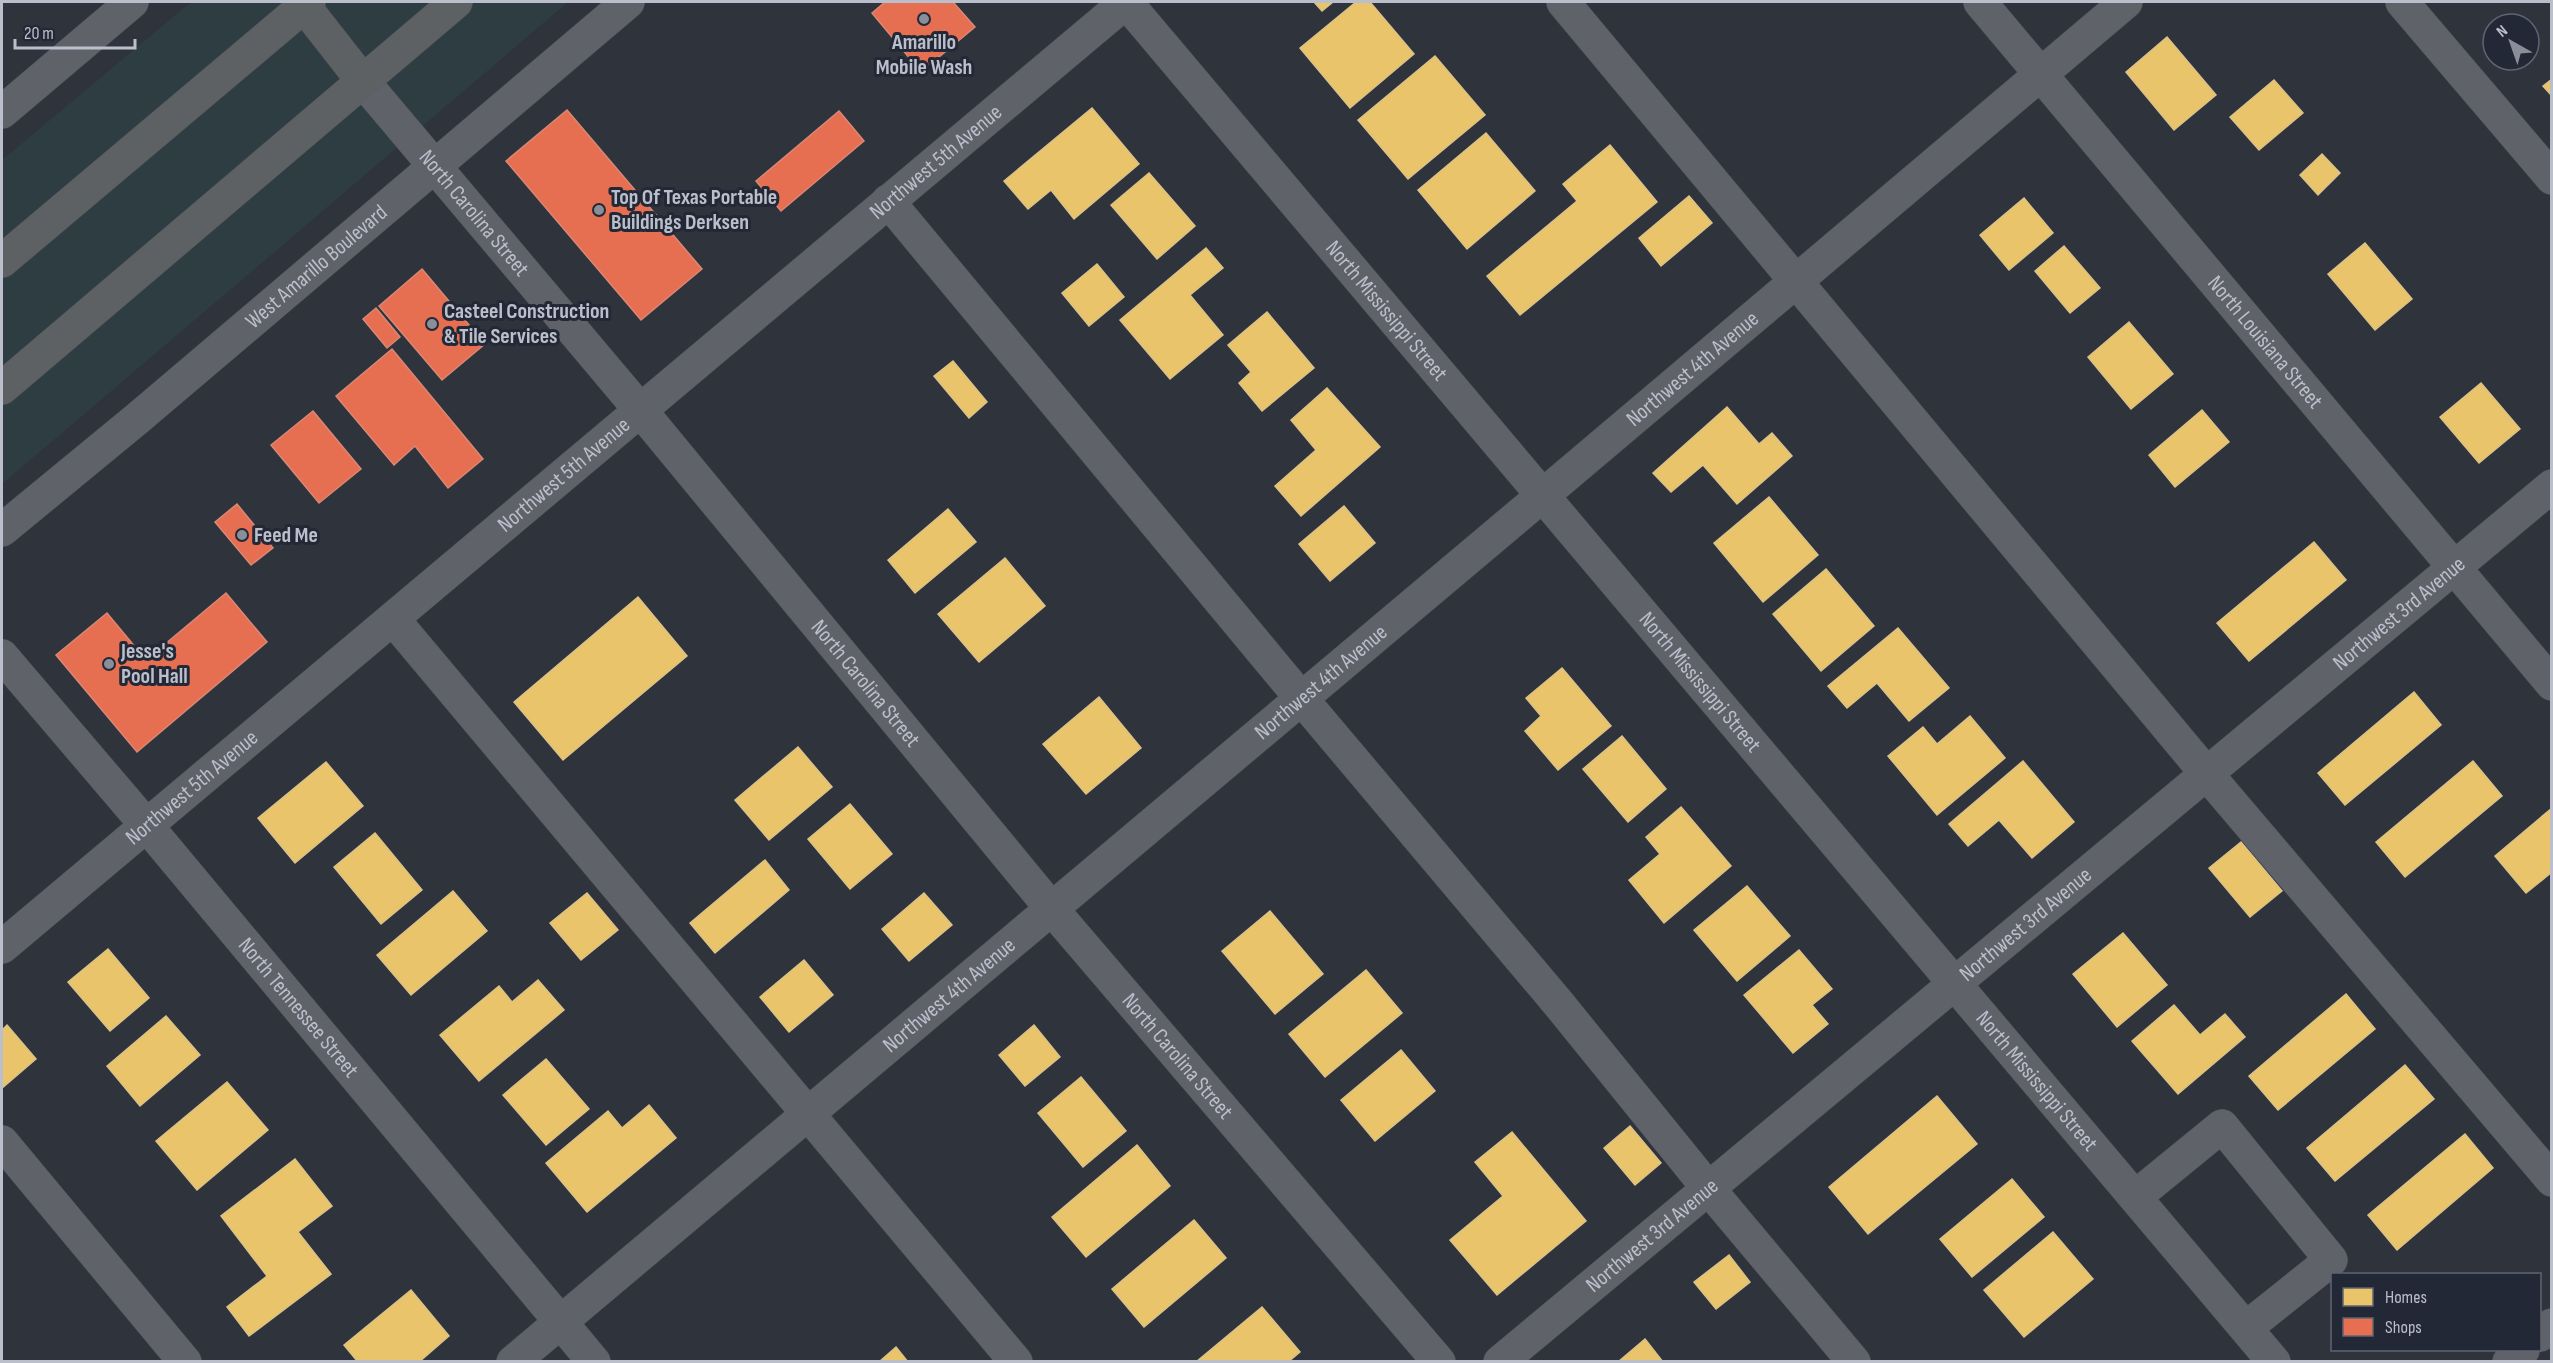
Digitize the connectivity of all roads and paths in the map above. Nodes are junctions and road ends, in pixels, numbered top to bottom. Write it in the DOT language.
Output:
graph roads {
  1 [pos="132,2"];
  2 [pos="456,2"];
  3 [pos="628,2"];
  4 [pos="1126,2"];
  5 [pos="1563,2"];
  6 [pos="1980,2"];
  7 [pos="2126,2"];
  8 [pos="2402,2"];
  9 [pos="304,3"];
  10 [pos="2041,74"];
  11 [pos="362,80"];
  12 [pos="2,112"];
  13 [pos="434,165"];
  14 [pos="2552,178"];
  15 [pos="888,201"];
  16 [pos="2,261"];
  17 [pos="1797,281"];
  18 [pos="2,388"];
  19 [pos="641,411"];
  20 [pos="2552,486"];
  21 [pos="1542,496"];
  22 [pos="2,530"];
  23 [pos="2454,569"];
  24 [pos="393,619"];
  25 [pos="2,656"];
  26 [pos="2552,684"];
  27 [pos="1301,698"];
  28 [pos="2206,773"];
  29 [pos="147,826"];
  30 [pos="1051,908"];
  31 [pos="2,947"];
  32 [pos="1954,982"];
  33 [pos="808,1113"];
  34 [pos="2,1142"];
  35 [pos="2552,1180"];
  36 [pos="1708,1188"];
  37 [pos="2136,1197"];
  38 [pos="560,1322"];
  39 [pos="2246,1329"];
  40 [pos="2522,1351"];
  41 [pos="185,1362"];
  42 [pos="513,1362"];
  43 [pos="594,1362"];
  44 [pos="1016,1362"];
  45 [pos="1439,1362"];
  46 [pos="1500,1362"];
  47 [pos="1854,1362"];
  48 [pos="2274,1362"];
  49 [pos="2509,1362"];
  1 -- 12 [label="street"];
  2 -- 11 [label="highway"];
  3 -- 13 [label="street, West Amarillo Boulevard"];
  4 -- 15 [label="street, Northwest 5th Avenue"];
  4 -- 21 [label="street, North Mississippi Street"];
  5 -- 17 [label="street"];
  6 -- 10 [label="street, North Louisiana Street"];
  7 -- 10 [label="street, Northwest 4th Avenue"];
  8 -- 14 [label="street"];
  9 -- 11 [label="highway, North Carolina Street"];
  9 -- 16 [label="highway"];
  10 -- 17 [label="street, Northwest 4th Avenue"];
  10 -- 23 [label="street, North Louisiana Street"];
  11 -- 13 [label="street, North Carolina Street"];
  11 -- 18 [label="highway"];
  13 -- 19 [label="street, North Carolina Street"];
  13 -- 22 [label="street, West Amarillo Boulevard"];
  15 -- 19 [label="street, Northwest 5th Avenue"];
  15 -- 27 [label="street"];
  17 -- 21 [label="street, Northwest 4th Avenue"];
  17 -- 28 [label="street"];
  19 -- 24 [label="street, Northwest 5th Avenue"];
  19 -- 30 [label="street, North Carolina Street"];
  20 -- 23 [label="street, Northwest 3rd Avenue"];
  21 -- 27 [label="street, Northwest 4th Avenue"];
  21 -- 32 [label="street, North Mississippi Street"];
  23 -- 26 [label="street, North Louisiana Street"];
  23 -- 28 [label="street, Northwest 3rd Avenue"];
  24 -- 29 [label="street, Northwest 5th Avenue"];
  24 -- 33 [label="street"];
  25 -- 29 [label="street, North Tennessee Street"];
  27 -- 30 [label="street, Northwest 4th Avenue"];
  27 -- 36 [label="street"];
  28 -- 32 [label="street, Northwest 3rd Avenue"];
  28 -- 35 [label="street"];
  29 -- 31 [label="street, Northwest 5th Avenue"];
  29 -- 38 [label="street, North Tennessee Street"];
  30 -- 33 [label="street, Northwest 4th Avenue"];
  30 -- 45 [label="street, North Carolina Street"];
  32 -- 36 [label="street, Northwest 3rd Avenue"];
  32 -- 37 [label="street, North Mississippi Street"];
  33 -- 38 [label="street, Northwest 4th Avenue"];
  33 -- 44 [label="street"];
  34 -- 41 [label="street"];
  36 -- 46 [label="street, Northwest 3rd Avenue"];
  36 -- 47 [label="street"];
  37 -- 39 [label="street, North Mississippi Street"];
  37 -- 39 [label="street"];
  38 -- 42 [label="street, Northwest 4th Avenue"];
  38 -- 43 [label="street, North Tennessee Street"];
  39 -- 48 [label="street, North Mississippi Street"];
  40 -- 49 [label="street"];
}
